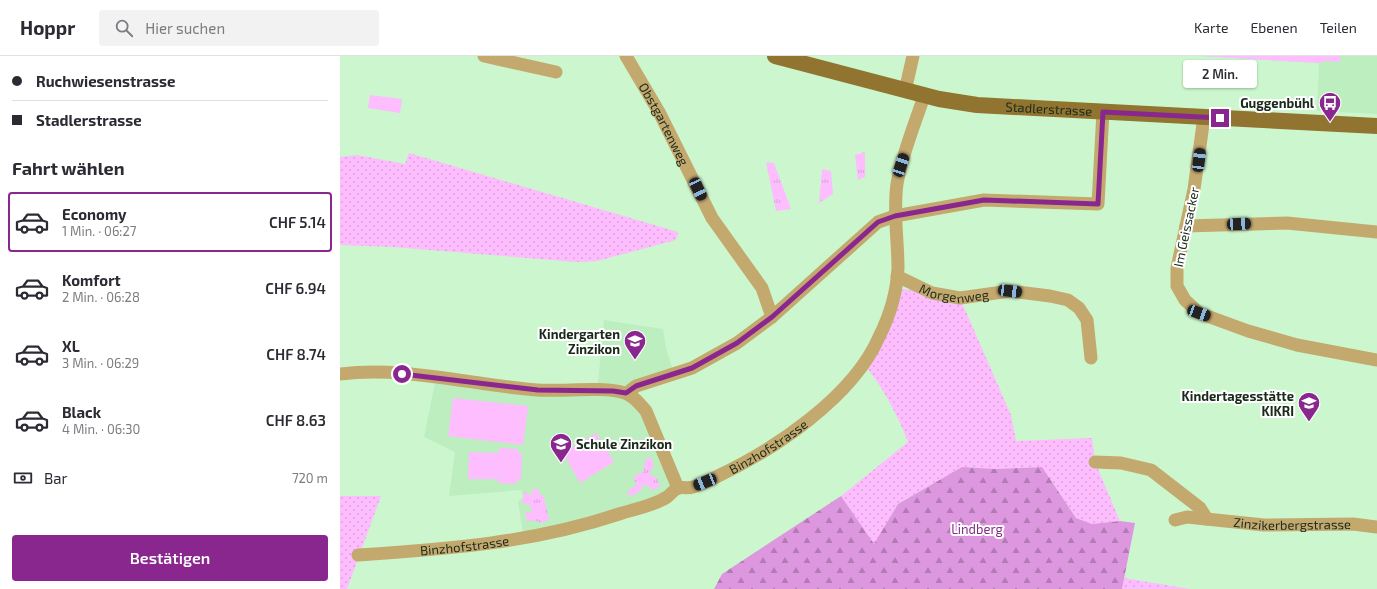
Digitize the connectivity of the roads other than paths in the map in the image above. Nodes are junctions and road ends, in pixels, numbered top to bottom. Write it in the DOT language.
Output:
graph roads {
  1 [pos="484,56"];
  2 [pos="626,56"];
  3 [pos="775,56"];
  4 [pos="913,56"];
  5 [pos="556,72"];
  6 [pos="905,91"];
  7 [pos="924,96"];
  8 [pos="1103,112"];
  9 [pos="1204,117"];
  10 [pos="1377,126"];
  11 [pos="895,216"];
  12 [pos="1186,226"];
  13 [pos="1377,232"];
  14 [pos="897,276"];
  15 [pos="772,317"];
  16 [pos="1091,358"];
  17 [pos="1377,360"];
  18 [pos="340,374"];
  19 [pos="626,393"];
  20 [pos="1095,462"];
  21 [pos="678,488"];
  22 [pos="1175,520"];
  23 [pos="1207,520"];
  24 [pos="1377,527"];
  25 [pos="358,555"];
  1 -- 5 [label="street"];
  2 -- 15 [label="street, Obstgartenweg"];
  3 -- 6 [label="main road, Stadlerstrasse"];
  4 -- 6 [label="street"];
  6 -- 7 [label="main road, Stadlerstrasse"];
  7 -- 8 [label="main road, Stadlerstrasse"];
  7 -- 11 [label="street, Binzhofstrasse"];
  8 -- 9 [label="main road, Stadlerstrasse"];
  8 -- 11 [label="street"];
  9 -- 10 [label="main road, Stadlerstrasse"];
  9 -- 12 [label="street, Im Geissacker"];
  11 -- 14 [label="street, Binzhofstrasse"];
  11 -- 15 [label="street"];
  12 -- 13 [label="street"];
  12 -- 17 [label="street, Im Geissacker"];
  14 -- 16 [label="street, Morgenweg"];
  14 -- 21 [label="street, Binzhofstrasse"];
  15 -- 19 [label="street"];
  18 -- 19 [label="street"];
  19 -- 21 [label="street"];
  20 -- 23 [label="street"];
  21 -- 25 [label="street, Binzhofstrasse"];
  22 -- 23 [label="street, Zinzikerbergstrasse"];
  23 -- 24 [label="street, Zinzikerbergstrasse"];
}
